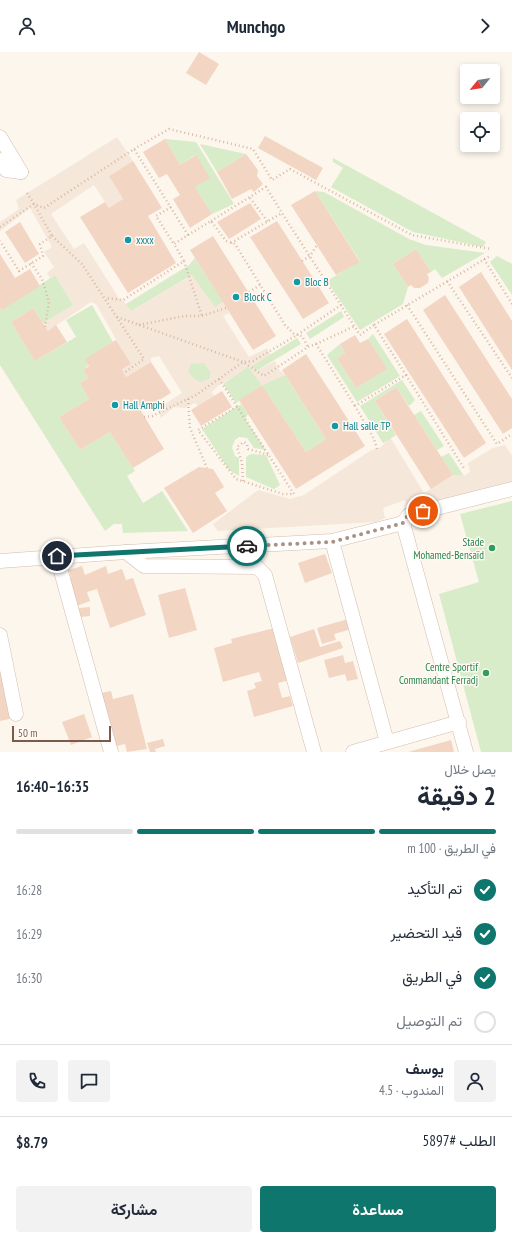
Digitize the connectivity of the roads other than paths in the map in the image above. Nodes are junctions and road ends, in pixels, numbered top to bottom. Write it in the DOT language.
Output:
graph roads {
  1 [pos="0,137"];
  2 [pos="3,165"];
  3 [pos="512,489"];
  4 [pos="403,523"];
  5 [pos="332,542"];
  6 [pos="126,552"];
  7 [pos="57,556"];
  8 [pos="0,560"];
  9 [pos="0,636"];
  10 [pos="16,714"];
  11 [pos="458,722"];
  12 [pos="387,742"];
  13 [pos="111,752"];
  14 [pos="314,752"];
  15 [pos="353,752"];
  16 [pos="466,752"];
  1 -- 2 [label="street"];
  3 -- 4 [label="street"];
  4 -- 5 [label="street"];
  4 -- 11 [label="street"];
  5 -- 6 [label="street"];
  5 -- 12 [label="street"];
  6 -- 7 [label="street"];
  6 -- 14 [label="street"];
  7 -- 8 [label="street"];
  7 -- 13 [label="street"];
  9 -- 10 [label="street"];
  11 -- 12 [label="street"];
  11 -- 16 [label="street"];
  12 -- 15 [label="street"];
}
